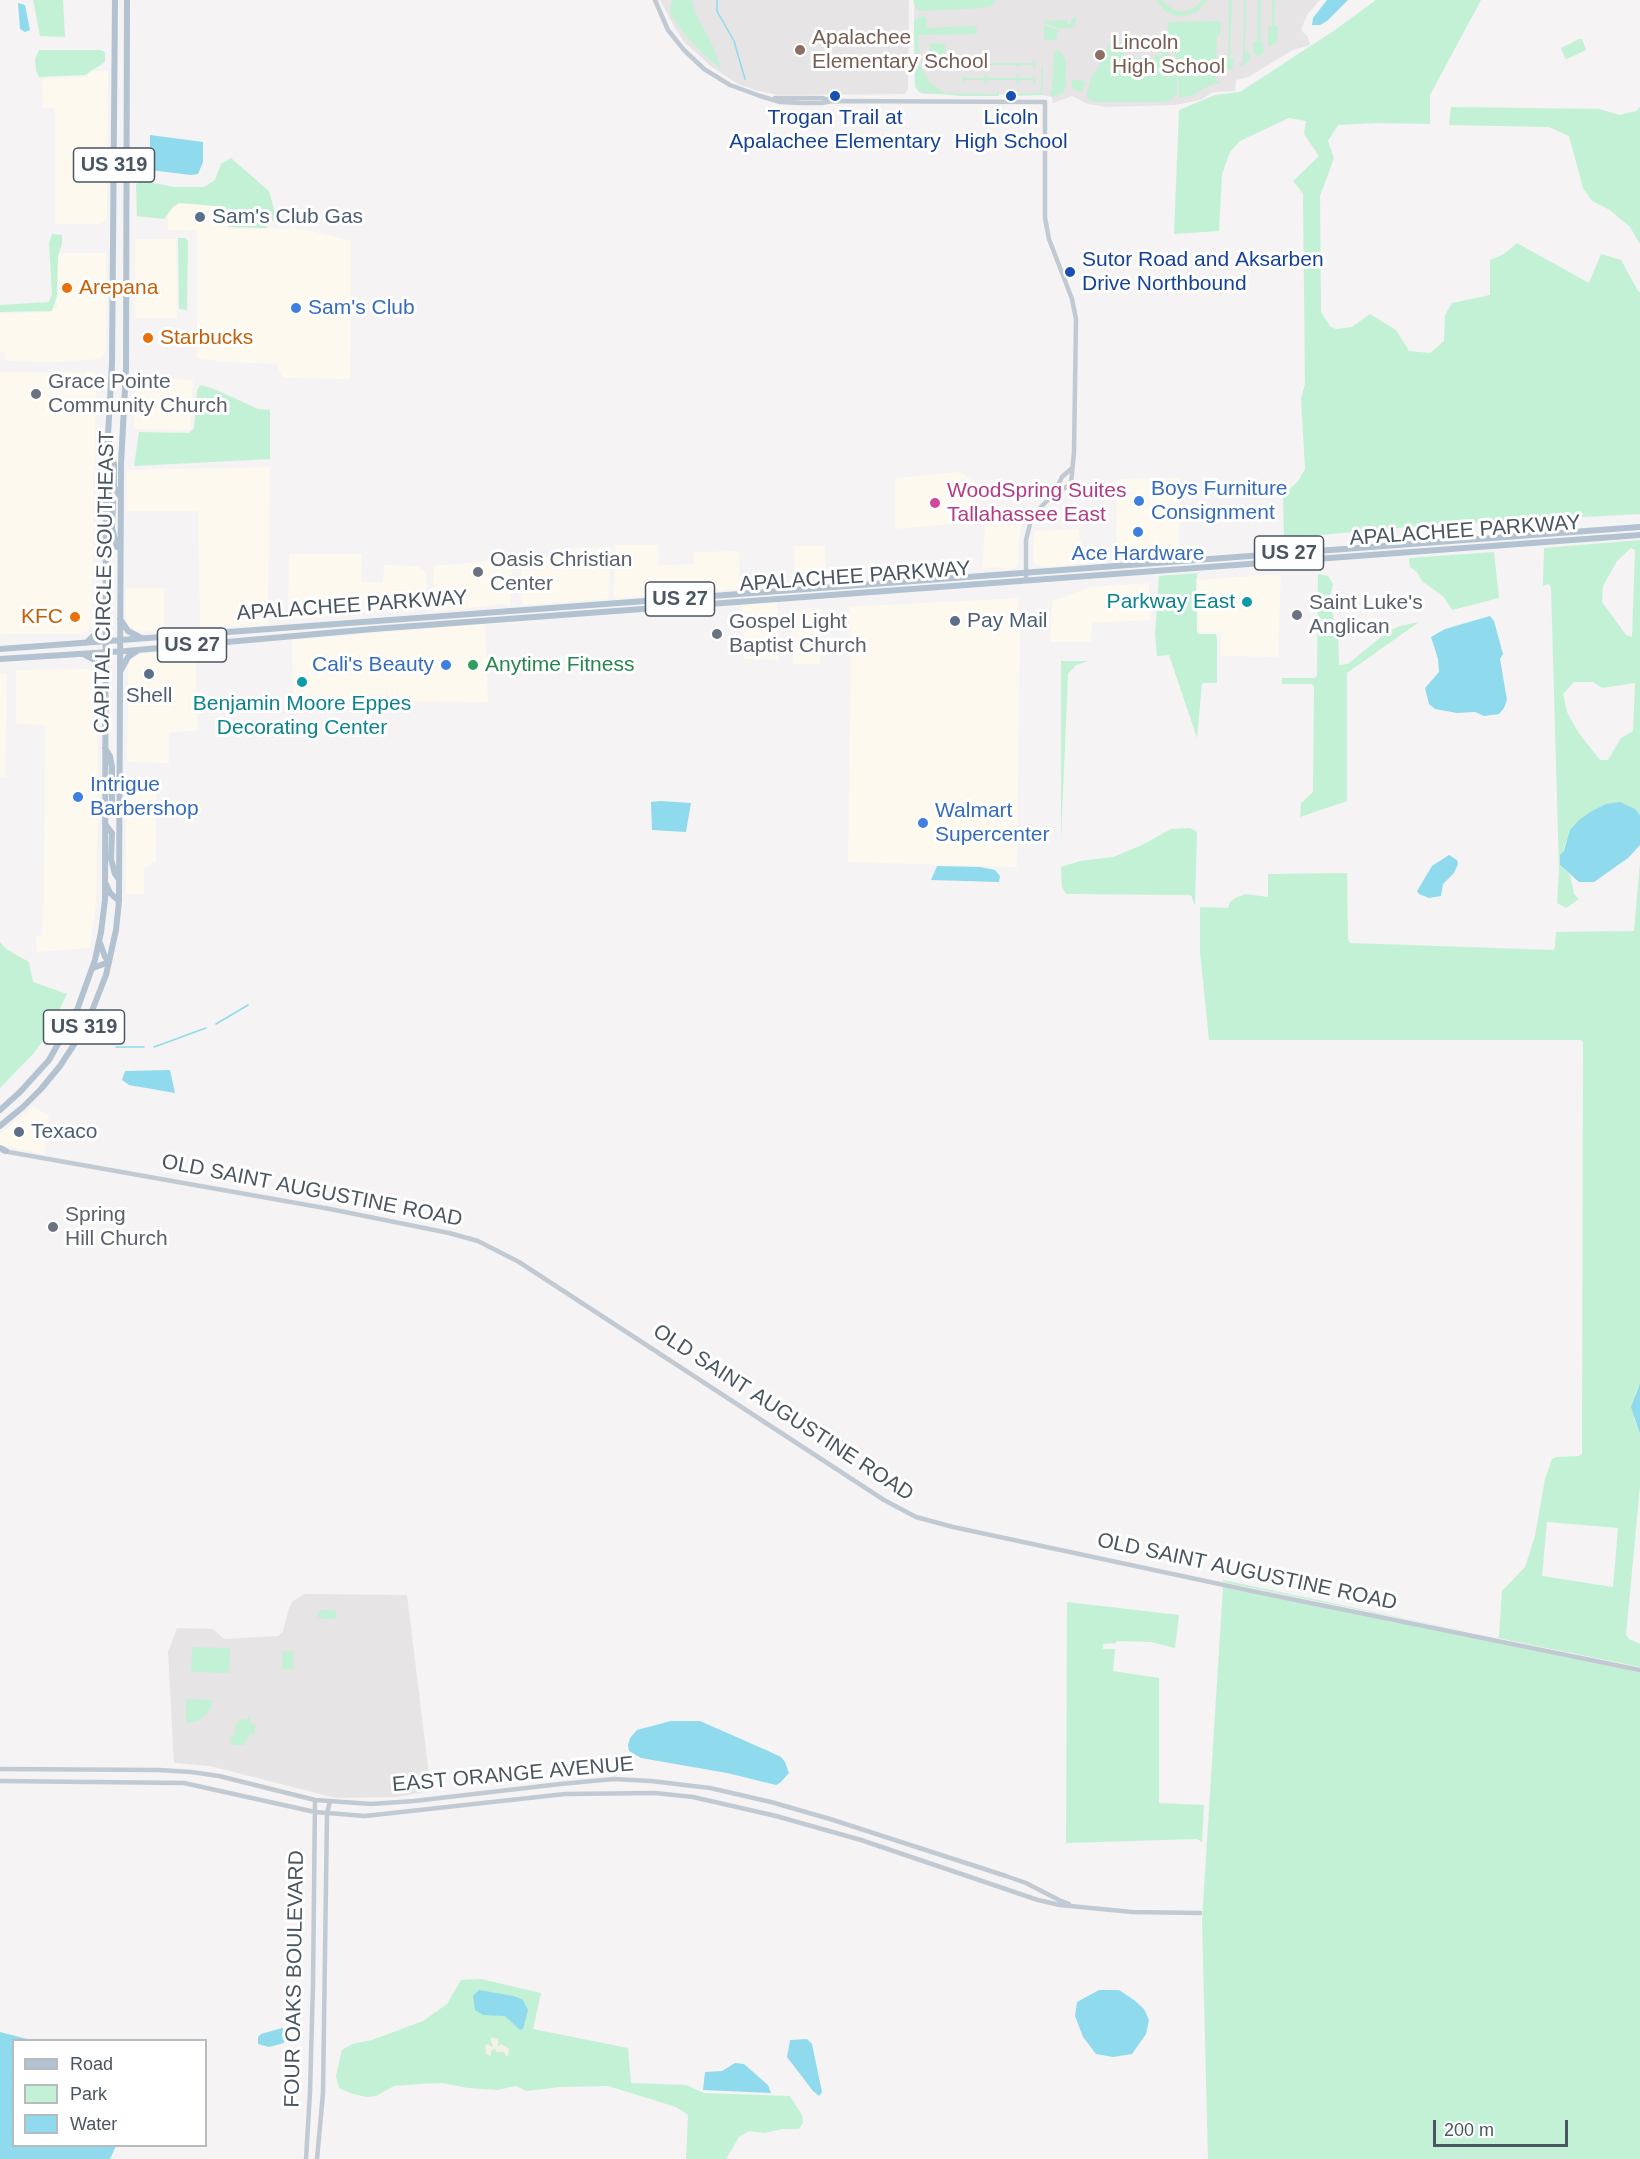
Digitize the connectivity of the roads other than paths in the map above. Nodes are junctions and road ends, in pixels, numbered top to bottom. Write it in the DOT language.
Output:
graph roads {
  1 [pos="115,0"];
  2 [pos="127,0"];
  3 [pos="655,0"];
  4 [pos="113,229"];
  5 [pos="126,243"];
  6 [pos="108,438"];
  7 [pos="1073,467"];
  8 [pos="1066,475"];
  9 [pos="1072,479"];
  10 [pos="1061,481"];
  11 [pos="1068,486"];
  12 [pos="107,491"];
  13 [pos="120,496"];
  14 [pos="1052,496"];
  15 [pos="1640,527"];
  16 [pos="1640,535"];
  17 [pos="1358,548"];
  18 [pos="119,556"];
  19 [pos="1358,556"];
  20 [pos="1162,563"];
  21 [pos="1151,564"];
  22 [pos="1154,571"];
  23 [pos="1144,572"];
  24 [pos="1026,577"];
  25 [pos="912,582"];
  26 [pos="898,591"];
  27 [pos="106,617"];
  28 [pos="119,619"];
  29 [pos="141,638"];
  30 [pos="119,640"];
  31 [pos="105,641"];
  32 [pos="86,643"];
  33 [pos="3,649"];
  34 [pos="140,650"];
  35 [pos="119,651"];
  36 [pos="105,653"];
  37 [pos="83,654"];
  38 [pos="0,659"];
  39 [pos="105,672"];
  40 [pos="119,673"];
  41 [pos="105,748"];
  42 [pos="119,817"];
  43 [pos="105,824"];
  44 [pos="105,877"];
  45 [pos="119,878"];
  46 [pos="119,901"];
  47 [pos="103,910"];
  48 [pos="100,939"];
  49 [pos="109,962"];
  50 [pos="93,968"];
  51 [pos="0,1110"];
  52 [pos="0,1126"];
  53 [pos="2,1150"];
  54 [pos="1640,1670"];
  55 [pos="0,1769"];
  56 [pos="0,1781"];
  57 [pos="560,1784"];
  58 [pos="553,1796"];
  59 [pos="315,1800"];
  60 [pos="330,1801"];
  61 [pos="315,1812"];
  62 [pos="327,1814"];
  63 [pos="1083,1909"];
  64 [pos="1200,1913"];
  65 [pos="306,2159"];
  66 [pos="317,2159"];
  1 -- 4 [label="main road, CAPITAL CIRCLE SOUTHEAST / US 319"];
  2 -- 5 [label="main road, CAPITAL CIRCLE SOUTHEAST / US 319"];
  3 -- 7 [label="street"];
  4 -- 5 [label="main road"];
  4 -- 6 [label="main road, CAPITAL CIRCLE SOUTHEAST / US 319"];
  5 -- 13 [label="main road, CAPITAL CIRCLE SOUTHEAST / US 319"];
  6 -- 12 [label="main road, CAPITAL CIRCLE SOUTHEAST / US 319"];
  6 -- 13 [label="main road"];
  7 -- 8 [label="street"];
  7 -- 9 [label="street"];
  8 -- 9 [label="street"];
  8 -- 10 [label="street"];
  9 -- 11 [label="street"];
  10 -- 11 [label="street"];
  10 -- 14 [label="street"];
  11 -- 14 [label="street"];
  12 -- 18 [label="main road"];
  12 -- 27 [label="main road, CAPITAL CIRCLE SOUTHEAST / US 319"];
  13 -- 18 [label="main road, CAPITAL CIRCLE SOUTHEAST / US 319"];
  14 -- 24 [label="street"];
  15 -- 17 [label="main road, APALACHEE PARKWAY / US 27"];
  16 -- 19 [label="main road, APALACHEE PARKWAY / US 27"];
  17 -- 19 [label="main road"];
  17 -- 20 [label="main road, APALACHEE PARKWAY / US 27"];
  18 -- 28 [label="main road, CAPITAL CIRCLE SOUTHEAST / US 319"];
  19 -- 22 [label="main road, APALACHEE PARKWAY / US 27"];
  20 -- 21 [label="main road, APALACHEE PARKWAY / US 27"];
  20 -- 22 [label="main road"];
  21 -- 23 [label="main road"];
  21 -- 24 [label="main road, APALACHEE PARKWAY / US 27"];
  22 -- 23 [label="main road, APALACHEE PARKWAY / US 27"];
  23 -- 24 [label="main road, APALACHEE PARKWAY / US 27"];
  24 -- 25 [label="main road, APALACHEE PARKWAY / US 27"];
  24 -- 26 [label="main road, APALACHEE PARKWAY / US 27"];
  25 -- 26 [label="main road"];
  25 -- 29 [label="main road, APALACHEE PARKWAY / US 27"];
  26 -- 34 [label="main road, APALACHEE PARKWAY / US 27"];
  27 -- 31 [label="main road, CAPITAL CIRCLE SOUTHEAST / US 319"];
  27 -- 32 [label="main road"];
  28 -- 29 [label="main road"];
  28 -- 30 [label="main road, CAPITAL CIRCLE SOUTHEAST / US 319"];
  29 -- 30 [label="main road, APALACHEE PARKWAY / US 27"];
  30 -- 31 [label="main road, APALACHEE PARKWAY / US 27"];
  30 -- 35 [label="main road, CAPITAL CIRCLE SOUTHEAST / US 319"];
  31 -- 32 [label="main road, APALACHEE PARKWAY / US 27"];
  31 -- 36 [label="main road, CAPITAL CIRCLE SOUTHEAST / US 319"];
  32 -- 33 [label="main road, APALACHEE PARKWAY / US 27"];
  33 -- 38 [label="main road"];
  34 -- 35 [label="main road, APALACHEE PARKWAY / US 27"];
  34 -- 40 [label="main road"];
  35 -- 36 [label="main road, APALACHEE PARKWAY / US 27"];
  35 -- 40 [label="main road, CAPITAL CIRCLE SOUTHEAST / US 319"];
  36 -- 37 [label="main road, APALACHEE PARKWAY / US 27"];
  36 -- 39 [label="main road, CAPITAL CIRCLE SOUTHEAST / US 319"];
  37 -- 38 [label="main road, APALACHEE PARKWAY / US 27"];
  37 -- 39 [label="main road"];
  39 -- 41 [label="main road, CAPITAL CIRCLE SOUTHEAST / US 319"];
  40 -- 42 [label="main road, CAPITAL CIRCLE SOUTHEAST / US 319"];
  41 -- 42 [label="main road"];
  41 -- 43 [label="main road, CAPITAL CIRCLE SOUTHEAST / US 319"];
  42 -- 45 [label="main road, CAPITAL CIRCLE SOUTHEAST / US 319"];
  43 -- 44 [label="main road, CAPITAL CIRCLE SOUTHEAST / US 319"];
  43 -- 45 [label="main road"];
  44 -- 46 [label="main road"];
  44 -- 47 [label="main road, CAPITAL CIRCLE SOUTHEAST / US 319"];
  45 -- 46 [label="main road, CAPITAL CIRCLE SOUTHEAST / US 319"];
  46 -- 47 [label="main road"];
  46 -- 49 [label="main road, CAPITAL CIRCLE SOUTHEAST / US 319"];
  47 -- 48 [label="main road, CAPITAL CIRCLE SOUTHEAST / US 319"];
  48 -- 49 [label="main road"];
  48 -- 50 [label="main road, CAPITAL CIRCLE SOUTHEAST / US 319"];
  49 -- 50 [label="main road"];
  49 -- 52 [label="main road, CAPITAL CIRCLE SOUTHEAST / US 319"];
  50 -- 51 [label="main road, CAPITAL CIRCLE SOUTHEAST / US 319"];
  53 -- 54 [label="street, OLD SAINT AUGUSTINE ROAD"];
  55 -- 59 [label="street, EAST ORANGE AVENUE"];
  56 -- 61 [label="street, EAST ORANGE AVENUE"];
  57 -- 58 [label="street"];
  57 -- 60 [label="street, EAST ORANGE AVENUE"];
  57 -- 63 [label="street, EAST ORANGE AVENUE"];
  58 -- 62 [label="street, EAST ORANGE AVENUE"];
  58 -- 63 [label="street, EAST ORANGE AVENUE"];
  59 -- 60 [label="street, EAST ORANGE AVENUE"];
  59 -- 61 [label="street, FOUR OAKS BOULEVARD"];
  60 -- 62 [label="street, FOUR OAKS BOULEVARD"];
  61 -- 62 [label="street, EAST ORANGE AVENUE"];
  61 -- 65 [label="street, FOUR OAKS BOULEVARD"];
  62 -- 66 [label="street, FOUR OAKS BOULEVARD"];
  63 -- 64 [label="street, EAST ORANGE AVENUE"];
}
